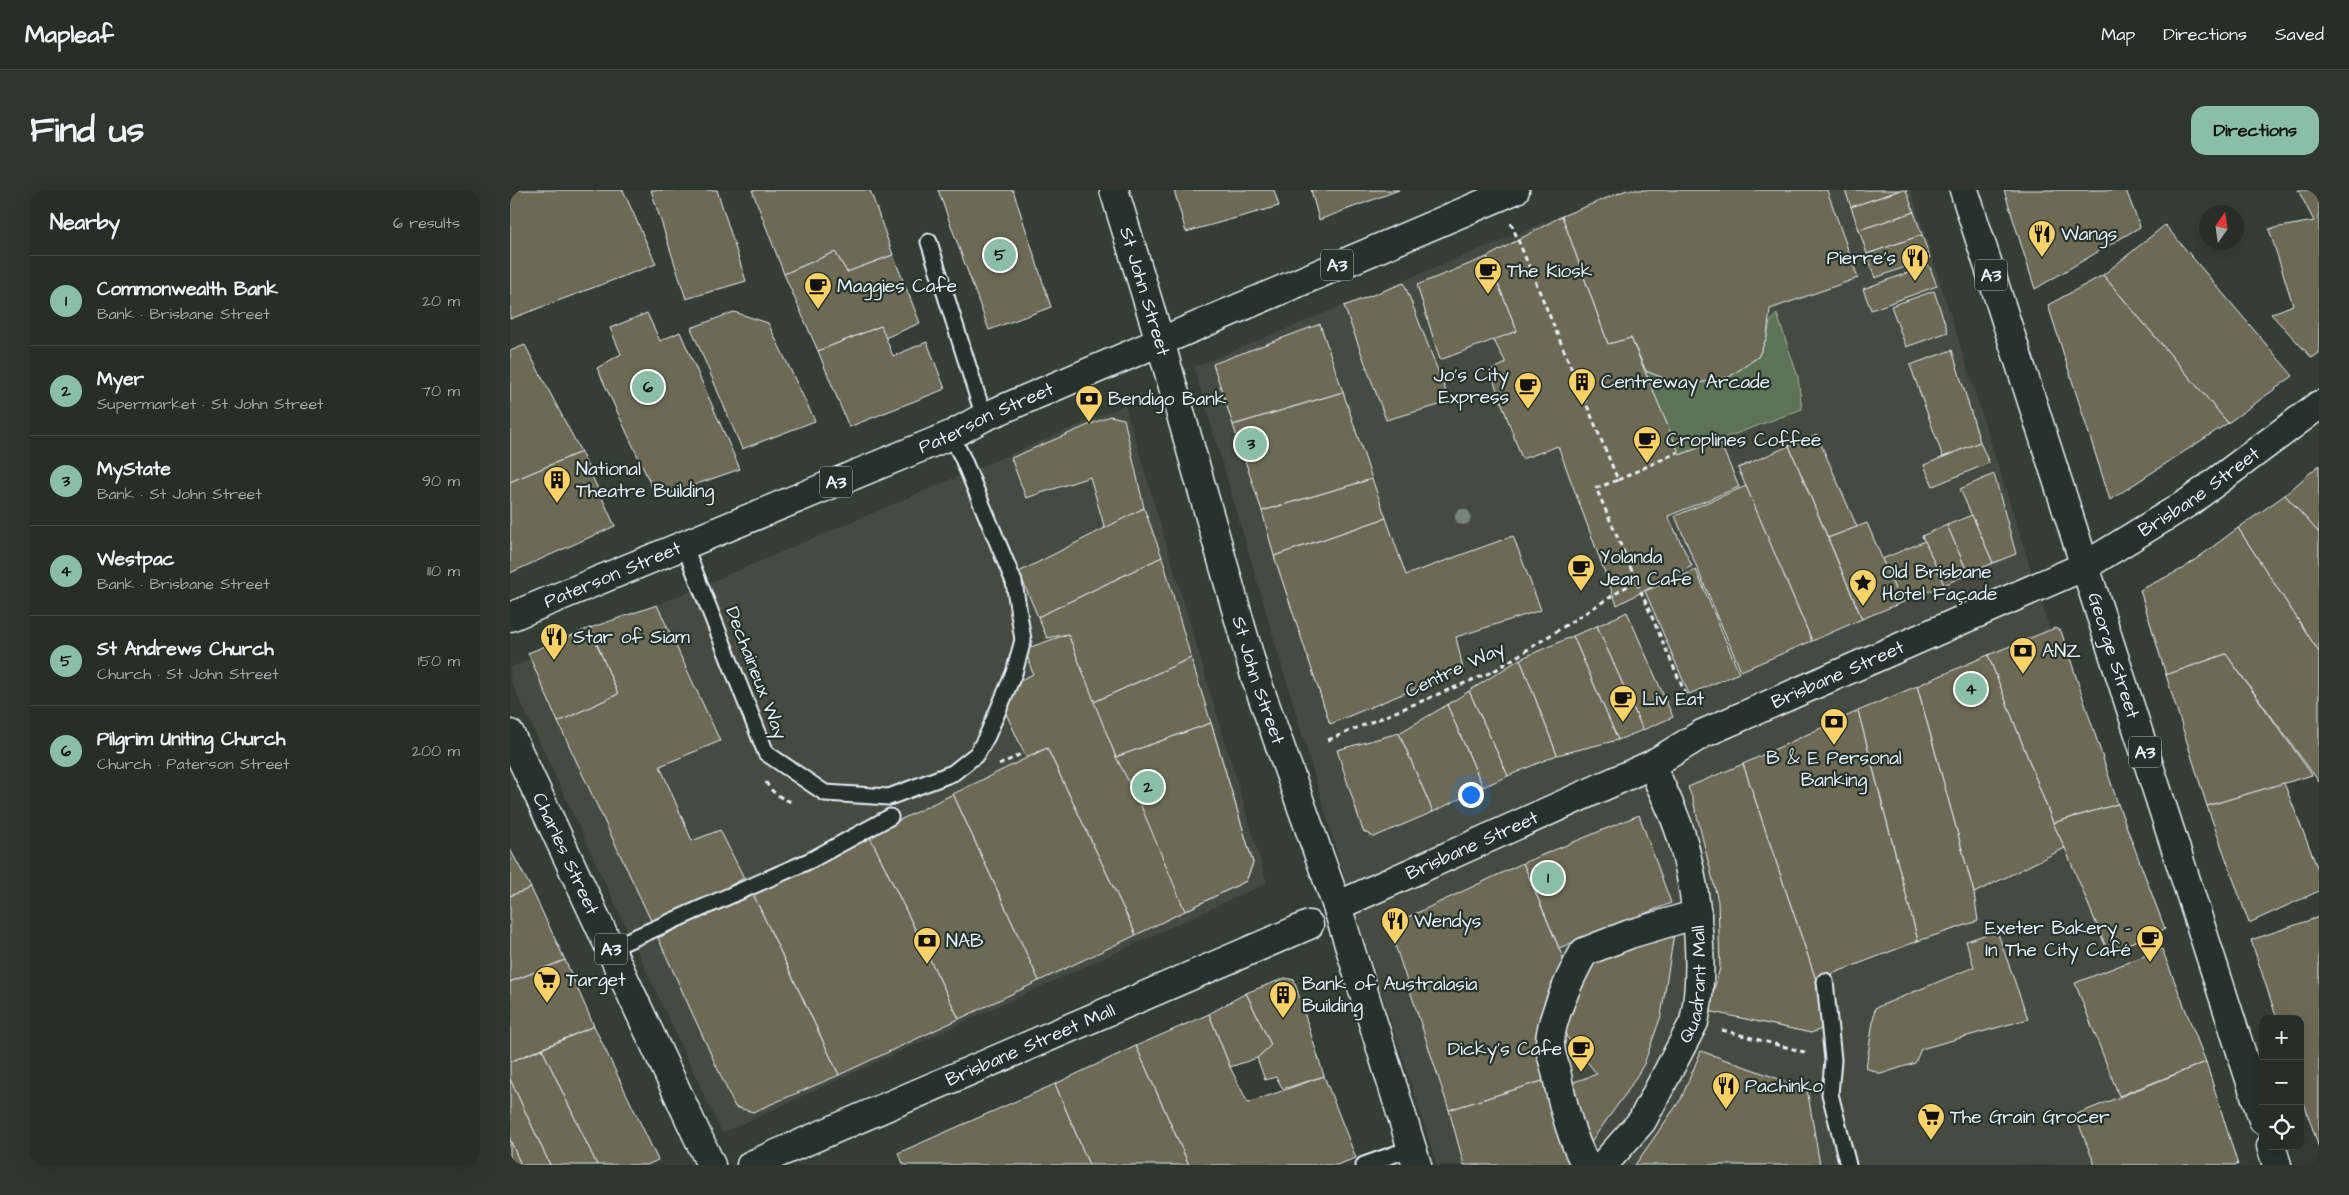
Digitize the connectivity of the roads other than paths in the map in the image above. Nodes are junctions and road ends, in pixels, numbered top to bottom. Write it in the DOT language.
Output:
graph roads {
  1 [pos="1114,190"];
  2 [pos="1964,190"];
  3 [pos="1508,193"];
  4 [pos="929,242"];
  5 [pos="1160,341"];
  6 [pos="2319,405"];
  7 [pos="984,417"];
  8 [pos="951,435"];
  9 [pos="684,545"];
  10 [pos="2085,566"];
  11 [pos="510,618"];
  12 [pos="510,734"];
  13 [pos="1659,782"];
  14 [pos="890,817"];
  15 [pos="1337,906"];
  16 [pos="1696,914"];
  17 [pos="1309,925"];
  18 [pos="611,948"];
  19 [pos="1825,981"];
  20 [pos="2259,1108"];
  21 [pos="2272,1150"];
  22 [pos="1415,1156"];
  23 [pos="711,1165"];
  24 [pos="751,1165"];
  25 [pos="1364,1165"];
  26 [pos="1586,1165"];
  27 [pos="1603,1165"];
  28 [pos="1848,1165"];
  29 [pos="2277,1165"];
  1 -- 5 [label="main road, St John Street"];
  2 -- 10 [label="main road, George Street / A3"];
  3 -- 5 [label="main road, Paterson Street / A3"];
  4 -- 7 [label="lane"];
  5 -- 7 [label="main road, Paterson Street / A3"];
  5 -- 15 [label="main road, St John Street"];
  6 -- 10 [label="main road, Brisbane Street"];
  7 -- 8 [label="main road, Paterson Street / A3"];
  8 -- 9 [label="main road, Paterson Street / A3"];
  8 -- 9 [label="lane, Dechaineux Way"];
  9 -- 11 [label="main road, Paterson Street / A3"];
  10 -- 15 [label="main road, Brisbane Street"];
  10 -- 20 [label="main road, George Street / A3"];
  12 -- 18 [label="main road, Charles Street / A3"];
  13 -- 16 [label="main road, Quadrant Mall"];
  14 -- 18 [label="lane"];
  15 -- 22 [label="main road, St John Street"];
  16 -- 26 [label="main road"];
  16 -- 27 [label="main road, Quadrant Mall"];
  17 -- 24 [label="main road, Brisbane Street Mall"];
  18 -- 23 [label="main road, Charles Street / A3"];
  19 -- 28 [label="lane"];
  21 -- 29 [label="main road"];
  22 -- 25 [label="lane"];
}
